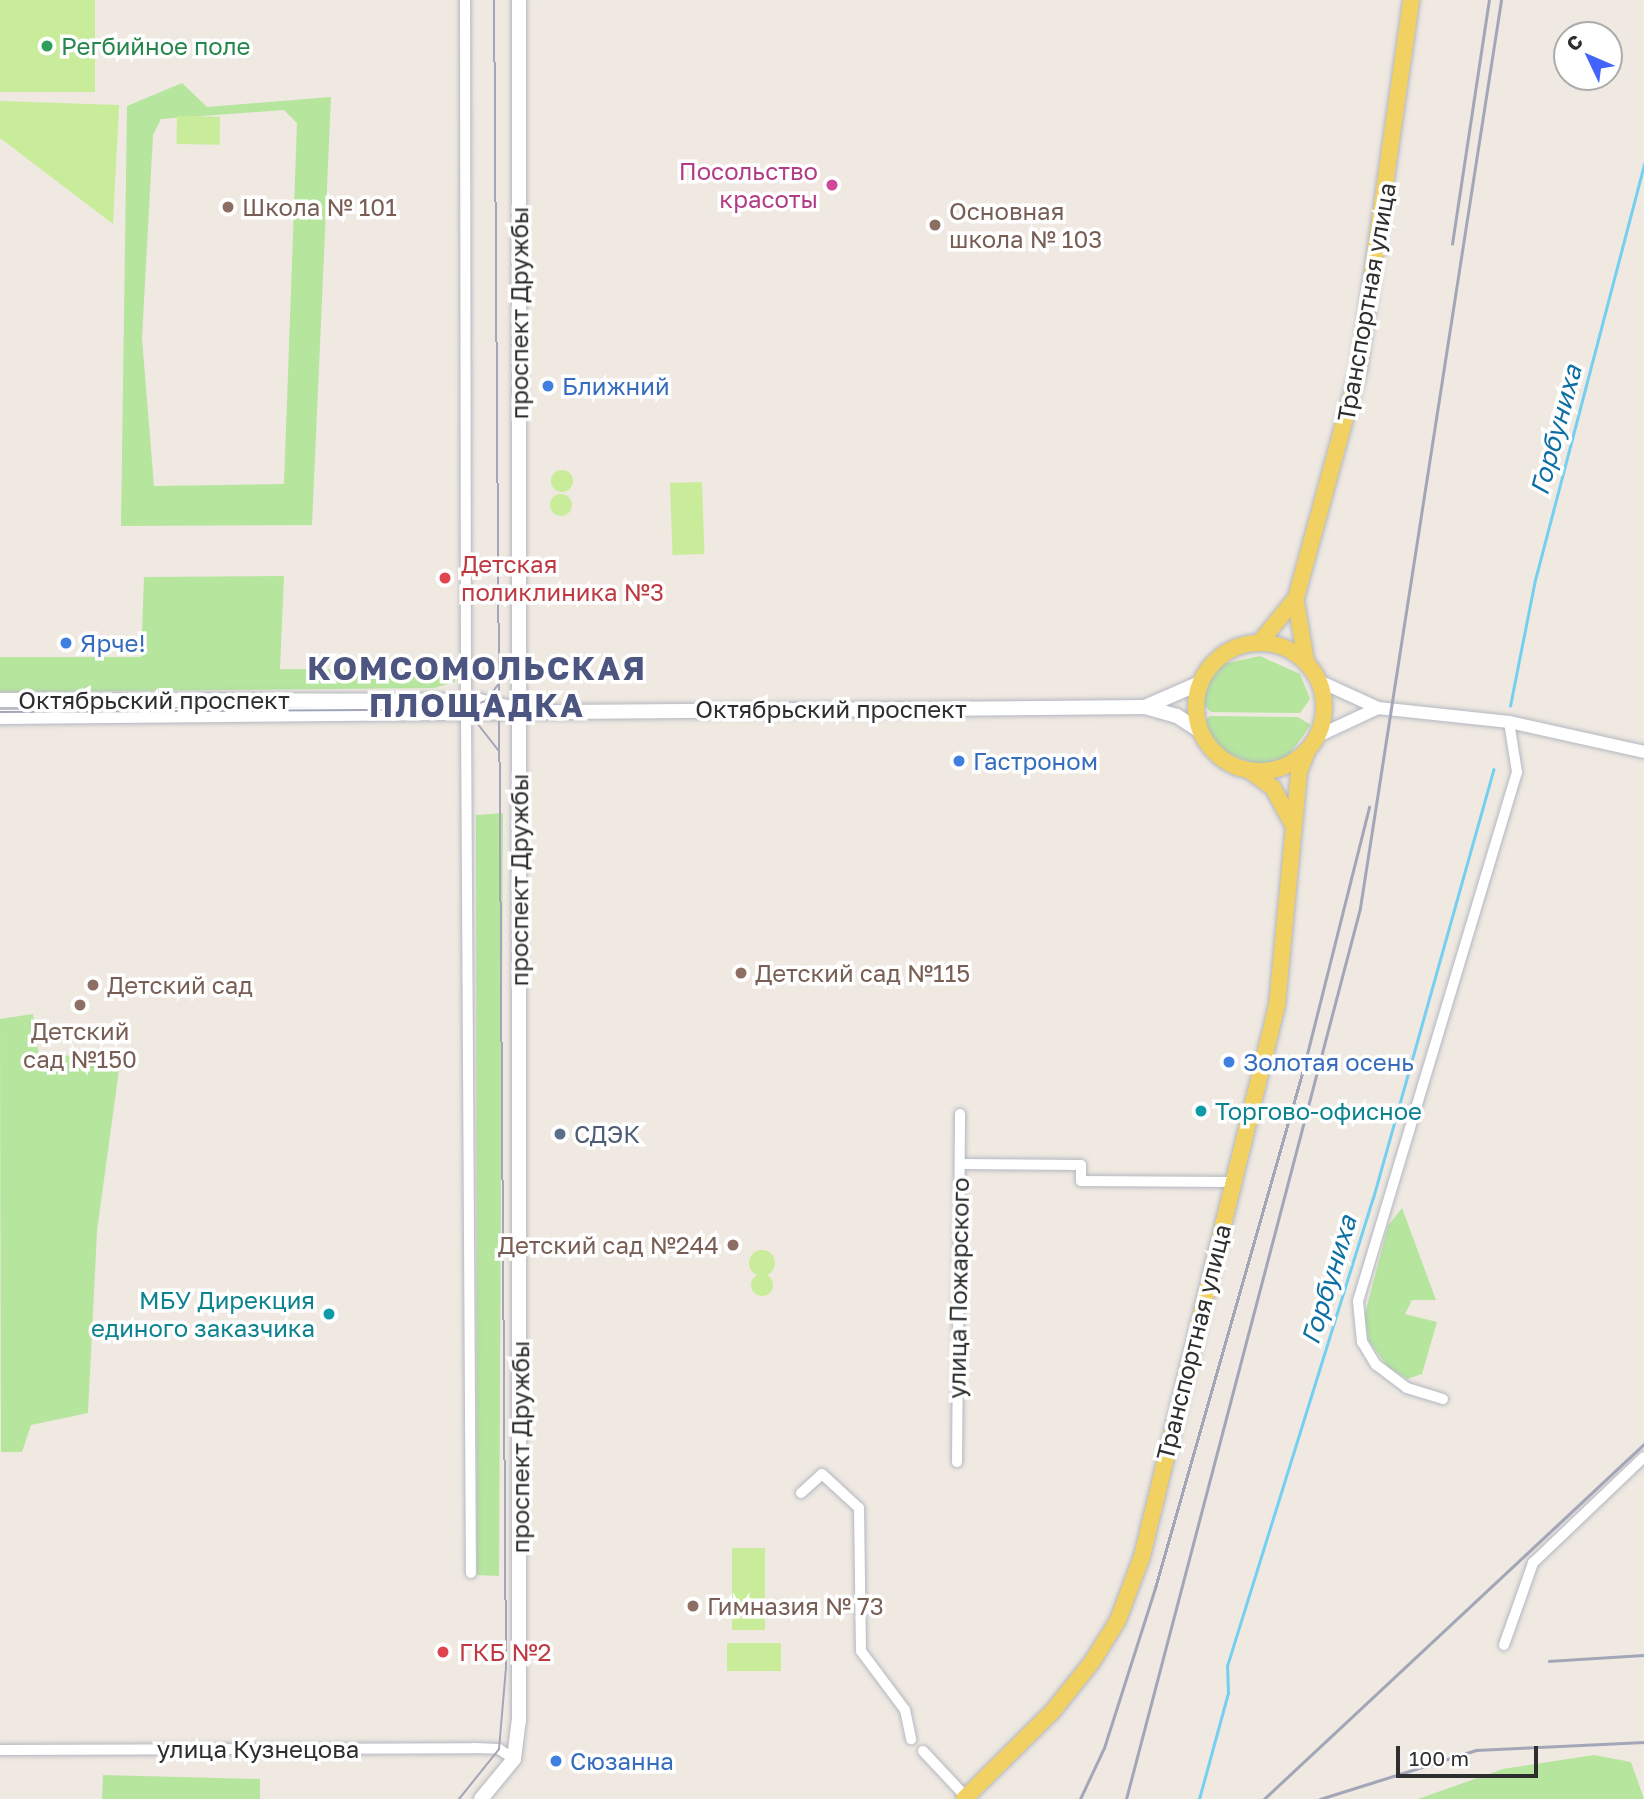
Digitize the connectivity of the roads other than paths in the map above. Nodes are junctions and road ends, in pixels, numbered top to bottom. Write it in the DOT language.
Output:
graph roads {
  1 [pos="465,0"];
  2 [pos="519,0"];
  3 [pos="1410,0"];
  4 [pos="1296,598"];
  5 [pos="1260,642"];
  6 [pos="1306,661"];
  7 [pos="1319,681"];
  8 [pos="1200,683"];
  9 [pos="0,700"];
  10 [pos="466,701"];
  11 [pos="1145,707"];
  12 [pos="1378,708"];
  13 [pos="517,710"];
  14 [pos="466,716"];
  15 [pos="0,717"];
  16 [pos="1509,722"];
  17 [pos="1200,732"];
  18 [pos="1318,736"];
  19 [pos="1307,751"];
  20 [pos="1644,751"];
  21 [pos="1250,771"];
  22 [pos="1294,827"];
  23 [pos="960,1114"];
  24 [pos="960,1164"];
  25 [pos="1232,1182"];
  26 [pos="1443,1399"];
  27 [pos="1644,1457"];
  28 [pos="957,1462"];
  29 [pos="802,1493"];
  30 [pos="471,1573"];
  31 [pos="1504,1645"];
  32 [pos="911,1739"];
  33 [pos="0,1749"];
  34 [pos="923,1751"];
  35 [pos="514,1759"];
  36 [pos="965,1798"];
  37 [pos="481,1799"];
  1 -- 10 [label="street"];
  2 -- 13 [label="main road, проспект Дружбы"];
  3 -- 4 [label="main road, Транспортная улица"];
  4 -- 5 [label="main road, Транспортная улица"];
  4 -- 6 [label="main road, Транспортная улица"];
  5 -- 6 [label="main road"];
  5 -- 8 [label="main road"];
  6 -- 7 [label="main road"];
  7 -- 12 [label="street"];
  7 -- 18 [label="main road"];
  8 -- 11 [label="main road, Октябрьский проспект"];
  8 -- 17 [label="main road"];
  9 -- 10 [label="main road, Октябрьский проспект"];
  10 -- 13 [label="main road, Октябрьский проспект"];
  11 -- 13 [label="main road, Октябрьский проспект"];
  11 -- 17 [label="main road, Октябрьский проспект"];
  12 -- 16 [label="street"];
  12 -- 18 [label="street"];
  13 -- 14 [label="main road, Октябрьский проспект"];
  13 -- 35 [label="main road, проспект Дружбы"];
  14 -- 15 [label="main road, Октябрьский проспект"];
  14 -- 30 [label="street"];
  16 -- 20 [label="street"];
  16 -- 26 [label="street"];
  17 -- 21 [label="main road"];
  18 -- 19 [label="main road"];
  19 -- 21 [label="main road"];
  19 -- 22 [label="main road, Транспортная улица"];
  21 -- 22 [label="main road"];
  22 -- 25 [label="main road, Транспортная улица"];
  23 -- 24 [label="street, улица Пожарского"];
  24 -- 25 [label="street"];
  24 -- 28 [label="street, улица Пожарского"];
  25 -- 36 [label="main road, Транспортная улица"];
  27 -- 31 [label="street"];
  29 -- 32 [label="street"];
  33 -- 35 [label="street, улица Кузнецова"];
  34 -- 36 [label="street"];
  35 -- 37 [label="main road"];
}
